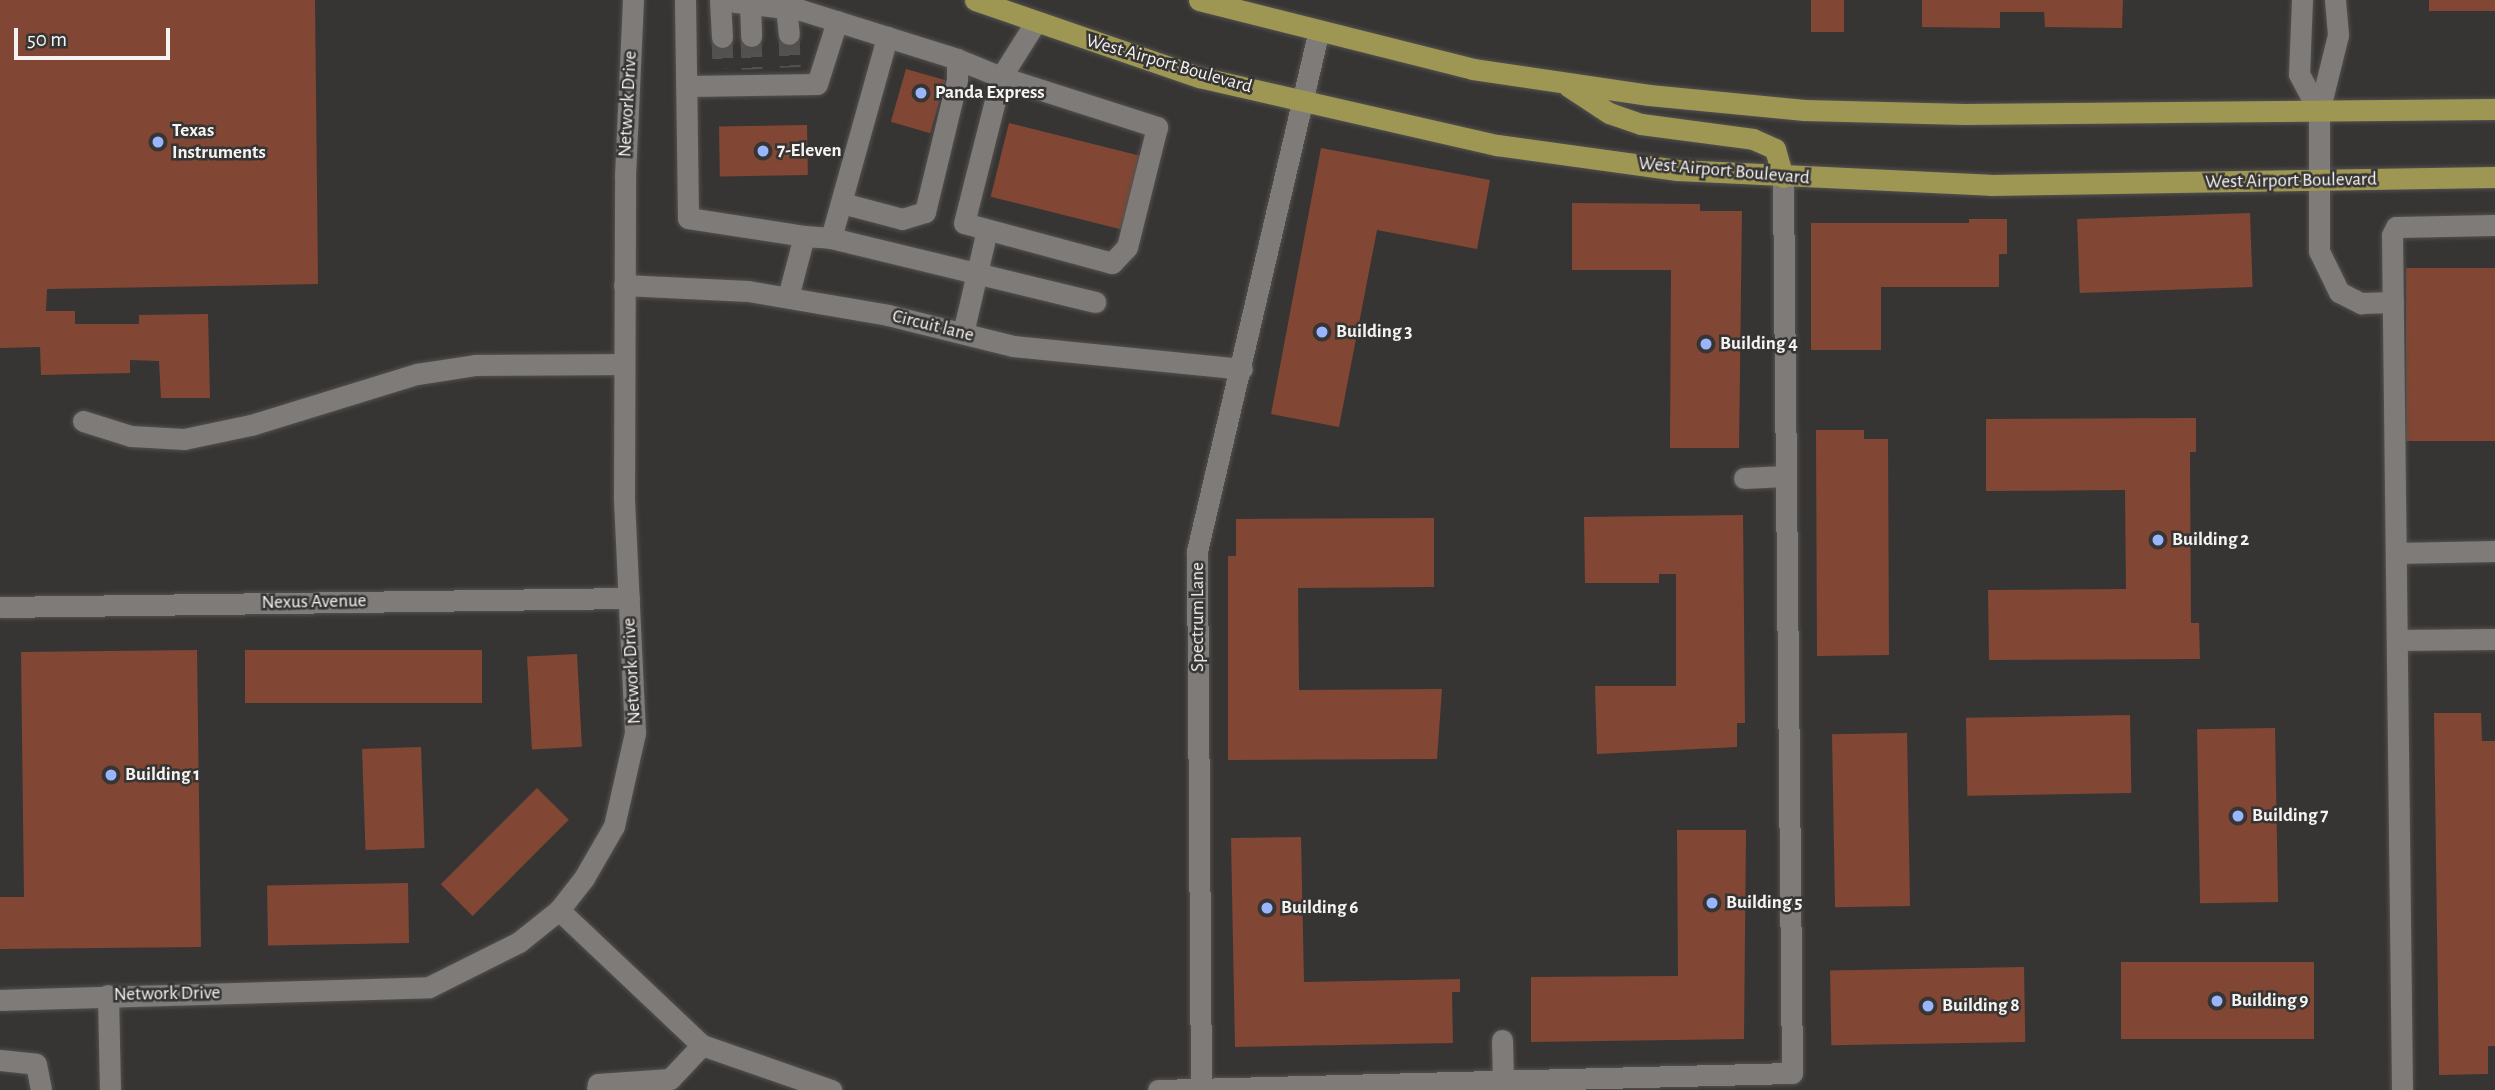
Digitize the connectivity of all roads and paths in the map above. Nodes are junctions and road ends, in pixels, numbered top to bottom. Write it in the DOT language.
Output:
graph roads {
  1 [pos="633,0"];
  2 [pos="685,0"];
  3 [pos="720,0"];
  4 [pos="975,0"];
  5 [pos="1199,0"];
  6 [pos="2302,0"];
  7 [pos="2335,0"];
  8 [pos="750,3"];
  9 [pos="797,6"];
  10 [pos="837,21"];
  11 [pos="1035,23"];
  12 [pos="789,34"];
  13 [pos="1318,34"];
  14 [pos="751,36"];
  15 [pos="722,37"];
  16 [pos="887,37"];
  17 [pos="957,59"];
  18 [pos="1001,77"];
  19 [pos="1563,82"];
  20 [pos="689,86"];
  21 [pos="1303,101"];
  22 [pos="2495,109"];
  23 [pos="2319,112"];
  24 [pos="1783,177"];
  25 [pos="2495,177"];
  26 [pos="2321,180"];
  27 [pos="842,203"];
  28 [pos="2495,225"];
  29 [pos="987,230"];
  30 [pos="804,236"];
  31 [pos="831,238"];
  32 [pos="977,274"];
  33 [pos="624,285"];
  34 [pos="788,297"];
  35 [pos="1095,302"];
  36 [pos="2393,302"];
  37 [pos="963,333"];
  38 [pos="624,364"];
  39 [pos="1242,369"];
  40 [pos="83,421"];
  41 [pos="1784,476"];
  42 [pos="1744,478"];
  43 [pos="2495,551"];
  44 [pos="2396,553"];
  45 [pos="629,598"];
  46 [pos="0,607"];
  47 [pos="2495,639"];
  48 [pos="2397,640"];
  49 [pos="559,910"];
  50 [pos="108,995"];
  51 [pos="0,1000"];
  52 [pos="1502,1040"];
  53 [pos="702,1045"];
  54 [pos="0,1060"];
  55 [pos="1503,1080"];
  56 [pos="1201,1089"];
  57 [pos="41,1090"];
  58 [pos="110,1090"];
  59 [pos="597,1090"];
  60 [pos="831,1090"];
  61 [pos="1158,1090"];
  62 [pos="2402,1090"];
  1 -- 33 [label="street, Network Drive"];
  2 -- 20 [label="street"];
  3 -- 8 [label="street"];
  3 -- 15 [label="street"];
  4 -- 11 [label="main road, West Airport Boulevard"];
  5 -- 13 [label="main road"];
  6 -- 23 [label="street"];
  7 -- 23 [label="street"];
  8 -- 9 [label="street"];
  8 -- 14 [label="street"];
  9 -- 10 [label="street"];
  9 -- 12 [label="street"];
  10 -- 16 [label="street"];
  10 -- 20 [label="street"];
  11 -- 18 [label="street"];
  11 -- 21 [label="main road, West Airport Boulevard"];
  13 -- 19 [label="main road"];
  13 -- 21 [label="street, Spectrum Lane"];
  16 -- 17 [label="street"];
  16 -- 27 [label="street"];
  17 -- 18 [label="street"];
  17 -- 27 [label="street"];
  18 -- 29 [label="street"];
  18 -- 29 [label="street"];
  19 -- 23 [label="main road"];
  19 -- 24 [label="main road"];
  20 -- 30 [label="street"];
  21 -- 24 [label="main road, West Airport Boulevard"];
  21 -- 39 [label="street, Spectrum Lane"];
  22 -- 23 [label="main road"];
  23 -- 26 [label="street"];
  24 -- 26 [label="main road, West Airport Boulevard"];
  24 -- 41 [label="street"];
  25 -- 26 [label="main road, West Airport Boulevard"];
  26 -- 36 [label="street"];
  27 -- 31 [label="street"];
  28 -- 36 [label="street"];
  29 -- 32 [label="street"];
  30 -- 31 [label="street"];
  30 -- 34 [label="street"];
  31 -- 32 [label="street"];
  32 -- 35 [label="street"];
  32 -- 37 [label="street"];
  33 -- 34 [label="street, Circuit lane"];
  33 -- 38 [label="street, Network Drive"];
  34 -- 37 [label="street, Circuit lane"];
  36 -- 44 [label="street"];
  37 -- 39 [label="street, Circuit lane"];
  38 -- 40 [label="street"];
  38 -- 45 [label="street, Network Drive"];
  39 -- 56 [label="street, Spectrum Lane"];
  41 -- 42 [label="street"];
  41 -- 55 [label="street"];
  43 -- 44 [label="street"];
  44 -- 48 [label="street"];
  45 -- 46 [label="street, Nexus Avenue"];
  45 -- 49 [label="street, Network Drive"];
  47 -- 48 [label="street"];
  48 -- 62 [label="street"];
  49 -- 50 [label="street, Network Drive"];
  49 -- 53 [label="street"];
  50 -- 51 [label="street, Network Drive"];
  50 -- 58 [label="street"];
  52 -- 55 [label="street"];
  53 -- 59 [label="street"];
  53 -- 60 [label="street"];
  54 -- 57 [label="street"];
  55 -- 56 [label="street"];
  56 -- 61 [label="street"];
}
